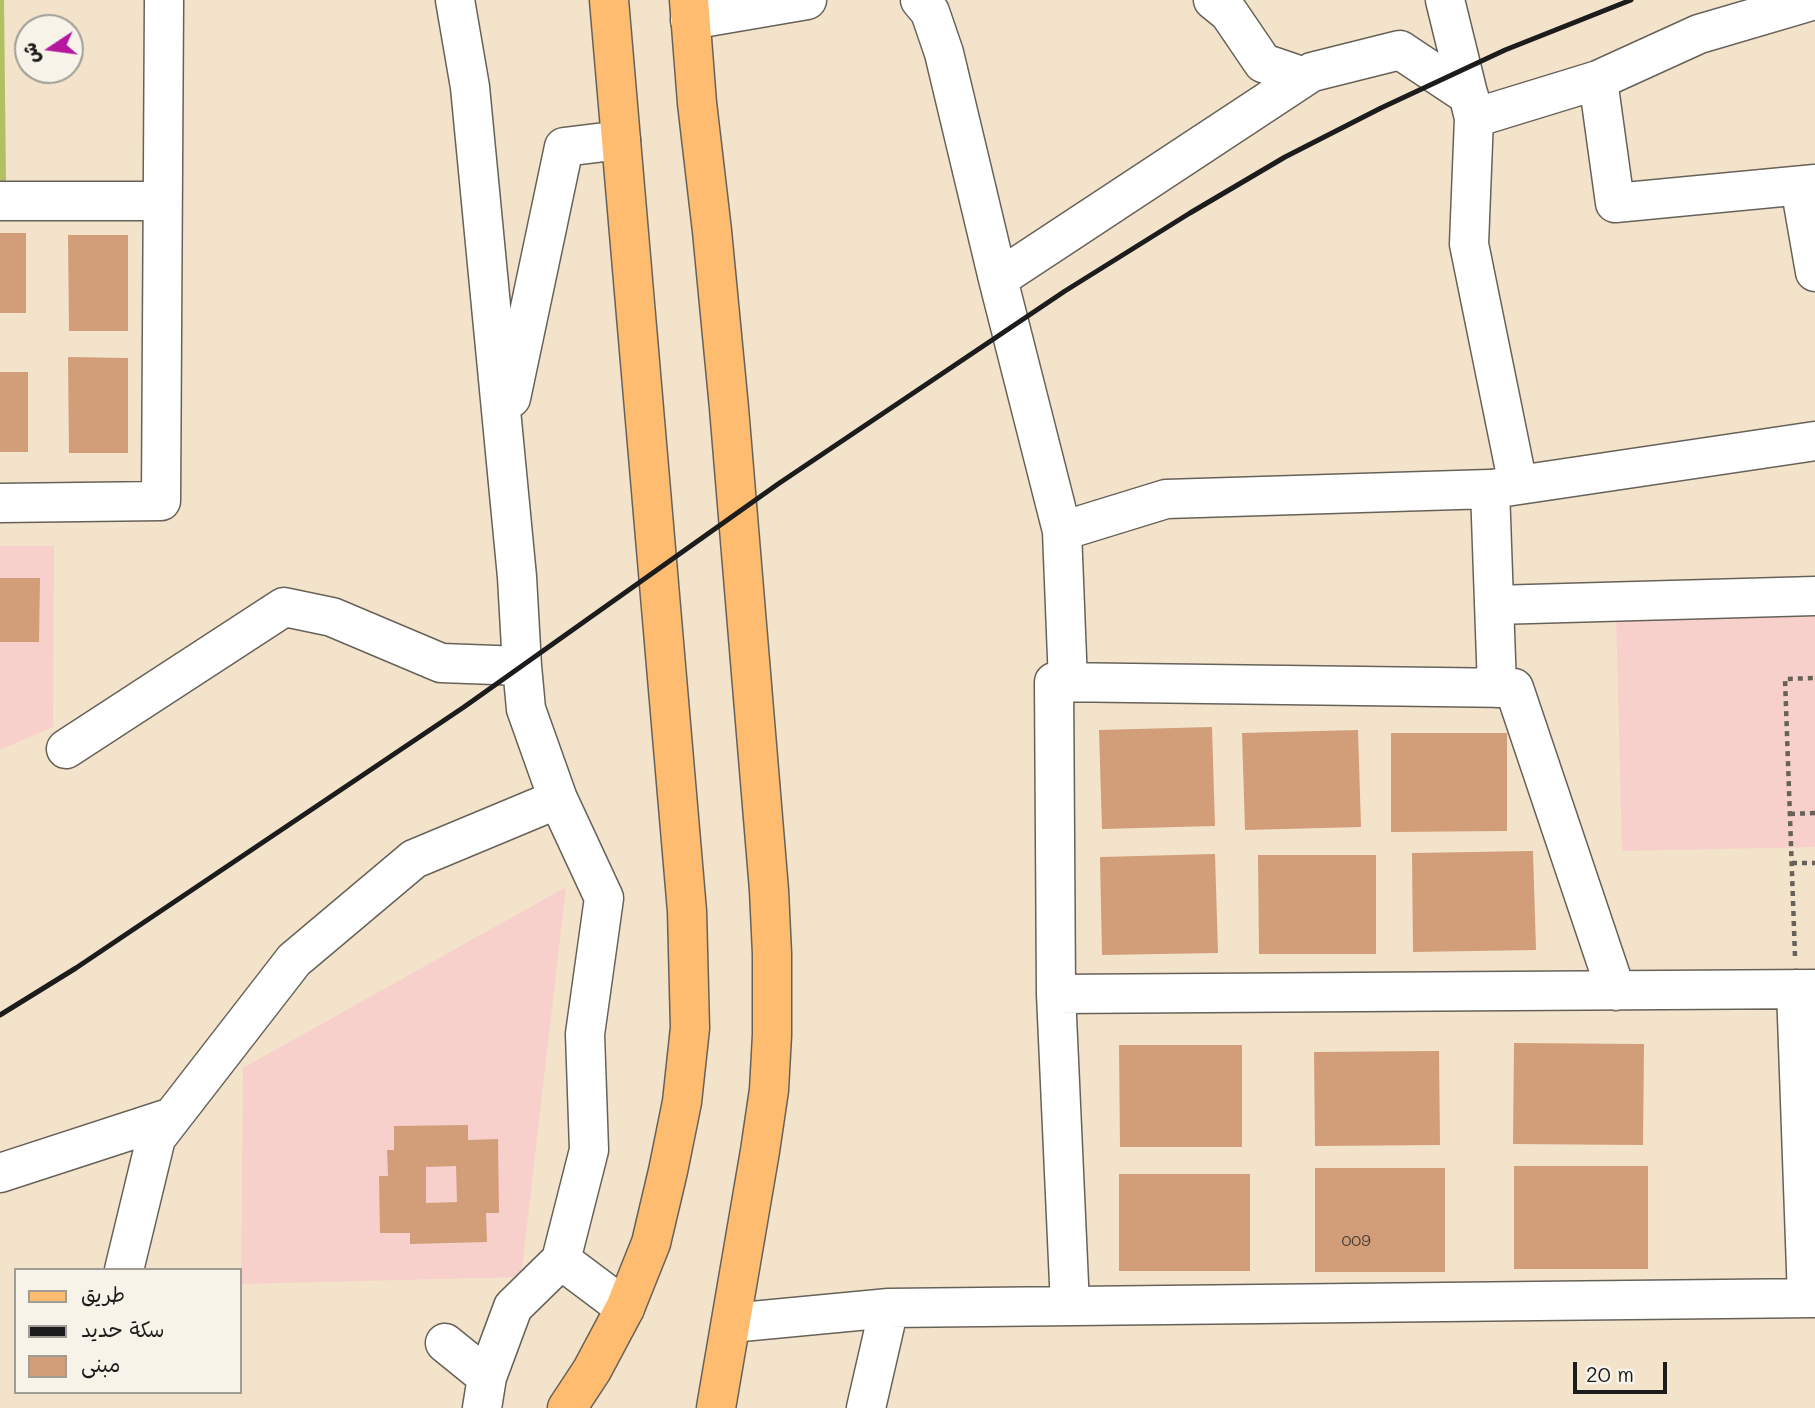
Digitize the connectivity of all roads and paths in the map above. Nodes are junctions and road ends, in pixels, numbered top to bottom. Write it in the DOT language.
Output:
graph roads {
  1 [pos="164,0"];
  2 [pos="455,0"];
  3 [pos="608,0"];
  4 [pos="807,0"];
  5 [pos="920,0"];
  6 [pos="1213,0"];
  7 [pos="1445,0"];
  8 [pos="1815,0"];
  9 [pos="690,10"];
  10 [pos="1304,77"];
  11 [pos="1598,79"];
  12 [pos="1471,107"];
  13 [pos="621,140"];
  14 [pos="1808,185"];
  15 [pos="0,201"];
  16 [pos="162,201"];
  17 [pos="1815,272"];
  18 [pos="998,279"];
  19 [pos="503,435"];
  20 [pos="1815,441"];
  21 [pos="1504,487"];
  22 [pos="0,503"];
  23 [pos="1062,531"];
  24 [pos="1815,596"];
  25 [pos="1494,605"];
  26 [pos="522,666"];
  27 [pos="1815,678"];
  28 [pos="1068,683"];
  29 [pos="1497,688"];
  30 [pos="66,749"];
  31 [pos="558,799"];
  32 [pos="1815,813"];
  33 [pos="1790,814"];
  34 [pos="1791,863"];
  35 [pos="1815,863"];
  36 [pos="1805,989"];
  37 [pos="1616,990"];
  38 [pos="1056,994"];
  39 [pos="172,1116"];
  40 [pos="0,1173"];
  41 [pos="561,1260"];
  42 [pos="124,1268"];
  43 [pos="1811,1298"];
  44 [pos="1070,1306"];
  45 [pos="625,1308"];
  46 [pos="889,1308"];
  47 [pos="731,1323"];
  48 [pos="445,1343"];
  49 [pos="484,1393"];
  50 [pos="567,1408"];
  51 [pos="716,1408"];
  52 [pos="866,1408"];
  1 -- 16 [label="street"];
  2 -- 19 [label="street"];
  3 -- 13 [label="main road"];
  4 -- 9 [label="street"];
  5 -- 18 [label="street"];
  6 -- 10 [label="street"];
  7 -- 12 [label="street"];
  8 -- 11 [label="street"];
  9 -- 47 [label="main road"];
  10 -- 12 [label="street"];
  10 -- 18 [label="street"];
  11 -- 12 [label="street"];
  11 -- 14 [label="street"];
  12 -- 21 [label="street"];
  13 -- 19 [label="street"];
  13 -- 45 [label="main road"];
  14 -- 17 [label="street"];
  15 -- 16 [label="street"];
  16 -- 22 [label="street"];
  18 -- 23 [label="street"];
  19 -- 26 [label="street"];
  20 -- 21 [label="street"];
  21 -- 23 [label="street"];
  21 -- 25 [label="street"];
  23 -- 28 [label="street"];
  24 -- 25 [label="street"];
  25 -- 29 [label="street"];
  26 -- 30 [label="street"];
  26 -- 31 [label="street"];
  27 -- 33 [label="path"];
  28 -- 29 [label="street"];
  28 -- 38 [label="street"];
  29 -- 37 [label="street"];
  31 -- 39 [label="street"];
  31 -- 41 [label="street"];
  32 -- 33 [label="path"];
  33 -- 34 [label="path"];
  34 -- 35 [label="path"];
  34 -- 36 [label="path"];
  36 -- 37 [label="street"];
  36 -- 43 [label="street"];
  37 -- 38 [label="street"];
  38 -- 44 [label="street"];
  39 -- 40 [label="street"];
  39 -- 42 [label="street"];
  41 -- 45 [label="street"];
  41 -- 49 [label="street"];
  43 -- 44 [label="street"];
  44 -- 46 [label="street"];
  45 -- 50 [label="main road"];
  46 -- 47 [label="street"];
  46 -- 52 [label="street"];
  47 -- 51 [label="main road"];
  48 -- 49 [label="street"];
}
